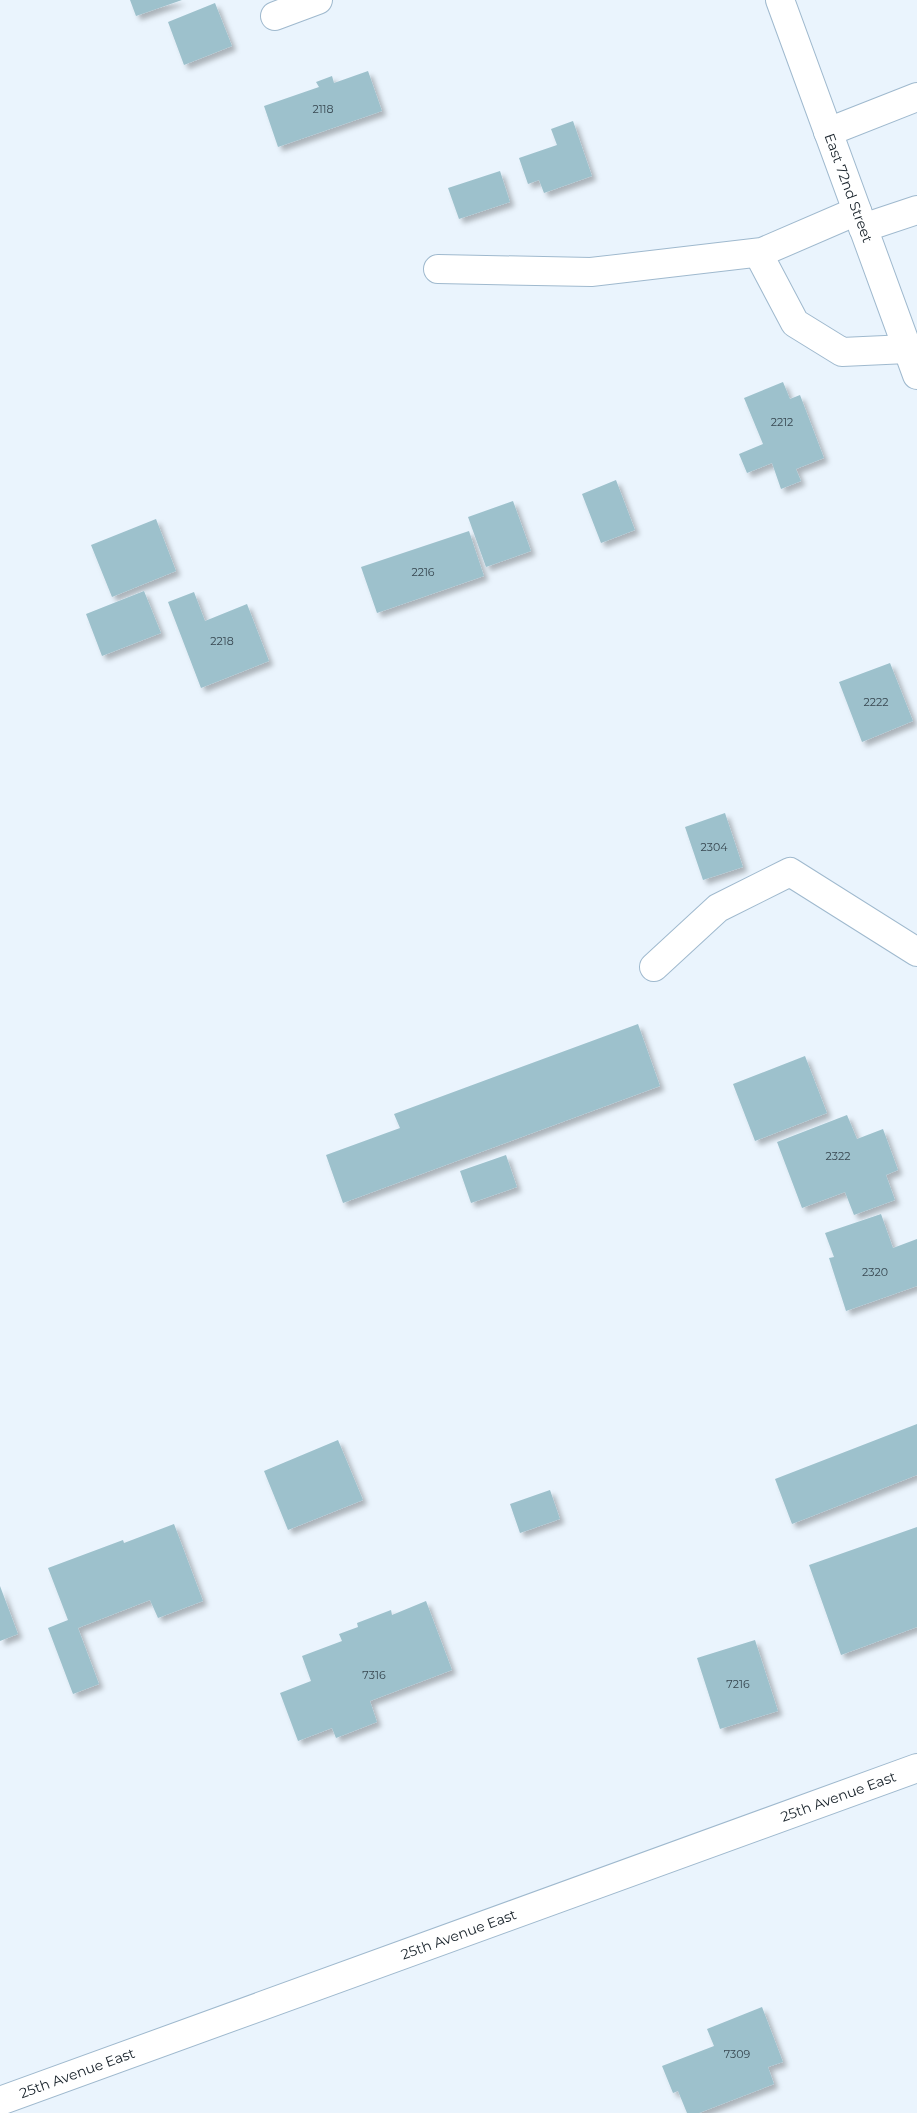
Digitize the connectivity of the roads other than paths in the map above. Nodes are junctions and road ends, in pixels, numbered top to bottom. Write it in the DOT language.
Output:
graph roads {
  1 [pos="318,0"];
  2 [pos="780,0"];
  3 [pos="275,16"];
  4 [pos="917,97"];
  5 [pos="828,132"];
  6 [pos="917,210"];
  7 [pos="860,220"];
  8 [pos="758,253"];
  9 [pos="438,269"];
  10 [pos="907,348"];
  11 [pos="917,375"];
  12 [pos="917,952"];
  13 [pos="654,967"];
  14 [pos="917,1768"];
  15 [pos="0,2101"];
  1 -- 3 [label="street"];
  2 -- 5 [label="street, East 72nd Street"];
  4 -- 5 [label="street"];
  5 -- 7 [label="street, East 72nd Street"];
  6 -- 7 [label="street"];
  7 -- 8 [label="street"];
  7 -- 10 [label="street, East 72nd Street"];
  8 -- 9 [label="street"];
  8 -- 10 [label="street"];
  10 -- 11 [label="street, East 72nd Street"];
  12 -- 13 [label="street"];
  14 -- 15 [label="street, 25th Avenue East"];
}
